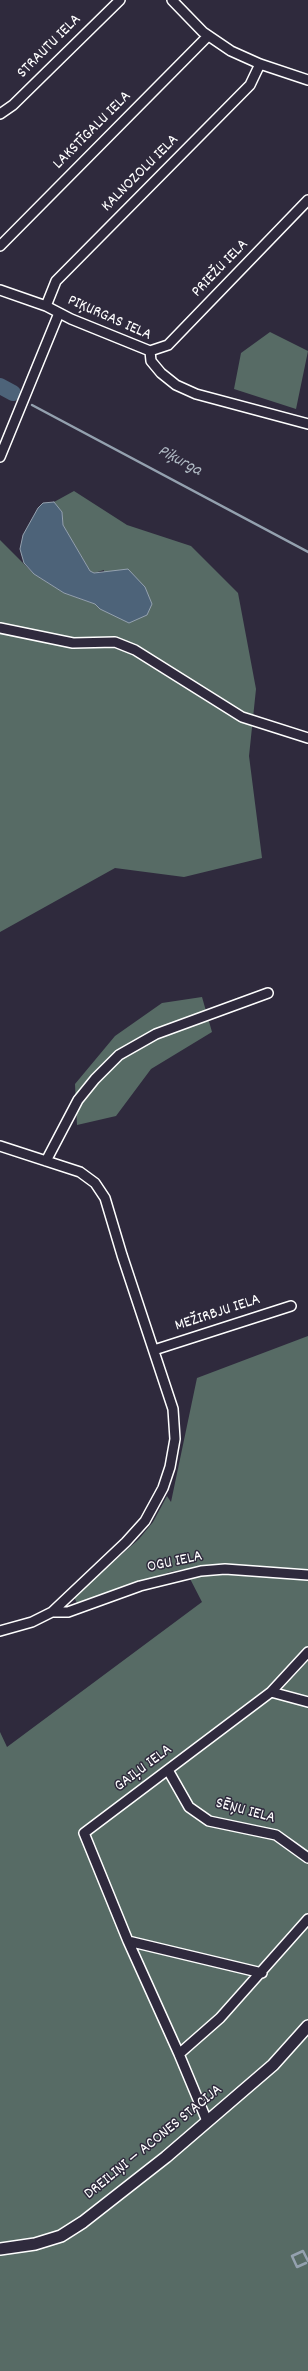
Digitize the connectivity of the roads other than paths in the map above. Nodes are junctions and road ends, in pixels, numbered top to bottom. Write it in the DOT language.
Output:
graph roads {
  1 [pos="120,0"];
  2 [pos="172,0"];
  3 [pos="208,36"];
  4 [pos="260,64"];
  5 [pos="308,79"];
  6 [pos="0,114"];
  7 [pos="308,200"];
  8 [pos="0,246"];
  9 [pos="0,290"];
  10 [pos="46,306"];
  11 [pos="59,313"];
  12 [pos="150,351"];
  13 [pos="308,424"];
  14 [pos="0,457"];
  15 [pos="0,628"];
  16 [pos="308,738"];
  17 [pos="268,993"];
  18 [pos="0,1146"];
  19 [pos="46,1161"];
  20 [pos="291,1306"];
  21 [pos="154,1350"];
  22 [pos="308,1575"];
  23 [pos="52,1612"];
  24 [pos="0,1631"];
  25 [pos="308,1652"];
  26 [pos="271,1692"];
  27 [pos="308,1702"];
  28 [pos="168,1770"];
  29 [pos="308,1858"];
  30 [pos="308,1919"];
  31 [pos="128,1941"];
  32 [pos="262,1973"];
  33 [pos="308,2026"];
  34 [pos="179,2054"];
  35 [pos="207,2121"];
  36 [pos="0,2249"];
  1 -- 6 [label="street, STRAUTU IELA"];
  2 -- 3 [label="street"];
  3 -- 4 [label="street"];
  3 -- 8 [label="street, LAKSTĪGALU IELA"];
  4 -- 5 [label="street"];
  4 -- 10 [label="street, KALNOZOLU IELA"];
  7 -- 12 [label="street, PRIEŽU IELA"];
  9 -- 10 [label="street, PIĶURGAS IELA"];
  10 -- 11 [label="street, PIĶURGAS IELA"];
  11 -- 12 [label="street, PIĶURGAS IELA"];
  11 -- 14 [label="street"];
  12 -- 13 [label="street, PIĶURGAS IELA"];
  15 -- 16 [label="street"];
  17 -- 19 [label="street"];
  18 -- 19 [label="street"];
  19 -- 21 [label="street"];
  20 -- 21 [label="street, MEŽIRBJU IELA"];
  21 -- 23 [label="street"];
  22 -- 23 [label="street, OGU IELA"];
  23 -- 24 [label="street"];
  25 -- 26 [label="street, GAIĻU IELA"];
  26 -- 27 [label="street"];
  26 -- 28 [label="street, GAIĻU IELA"];
  28 -- 29 [label="street, SĒŅU IELA"];
  28 -- 31 [label="street, GAIĻU IELA"];
  30 -- 32 [label="street"];
  31 -- 32 [label="street"];
  31 -- 34 [label="street, GAIĻU IELA"];
  32 -- 34 [label="street"];
  33 -- 35 [label="street, DREILIŅI — ACONES STACIJA"];
  34 -- 35 [label="street, GAIĻU IELA"];
  35 -- 36 [label="street, DREILIŅI — ACONES STACIJA"];
}
